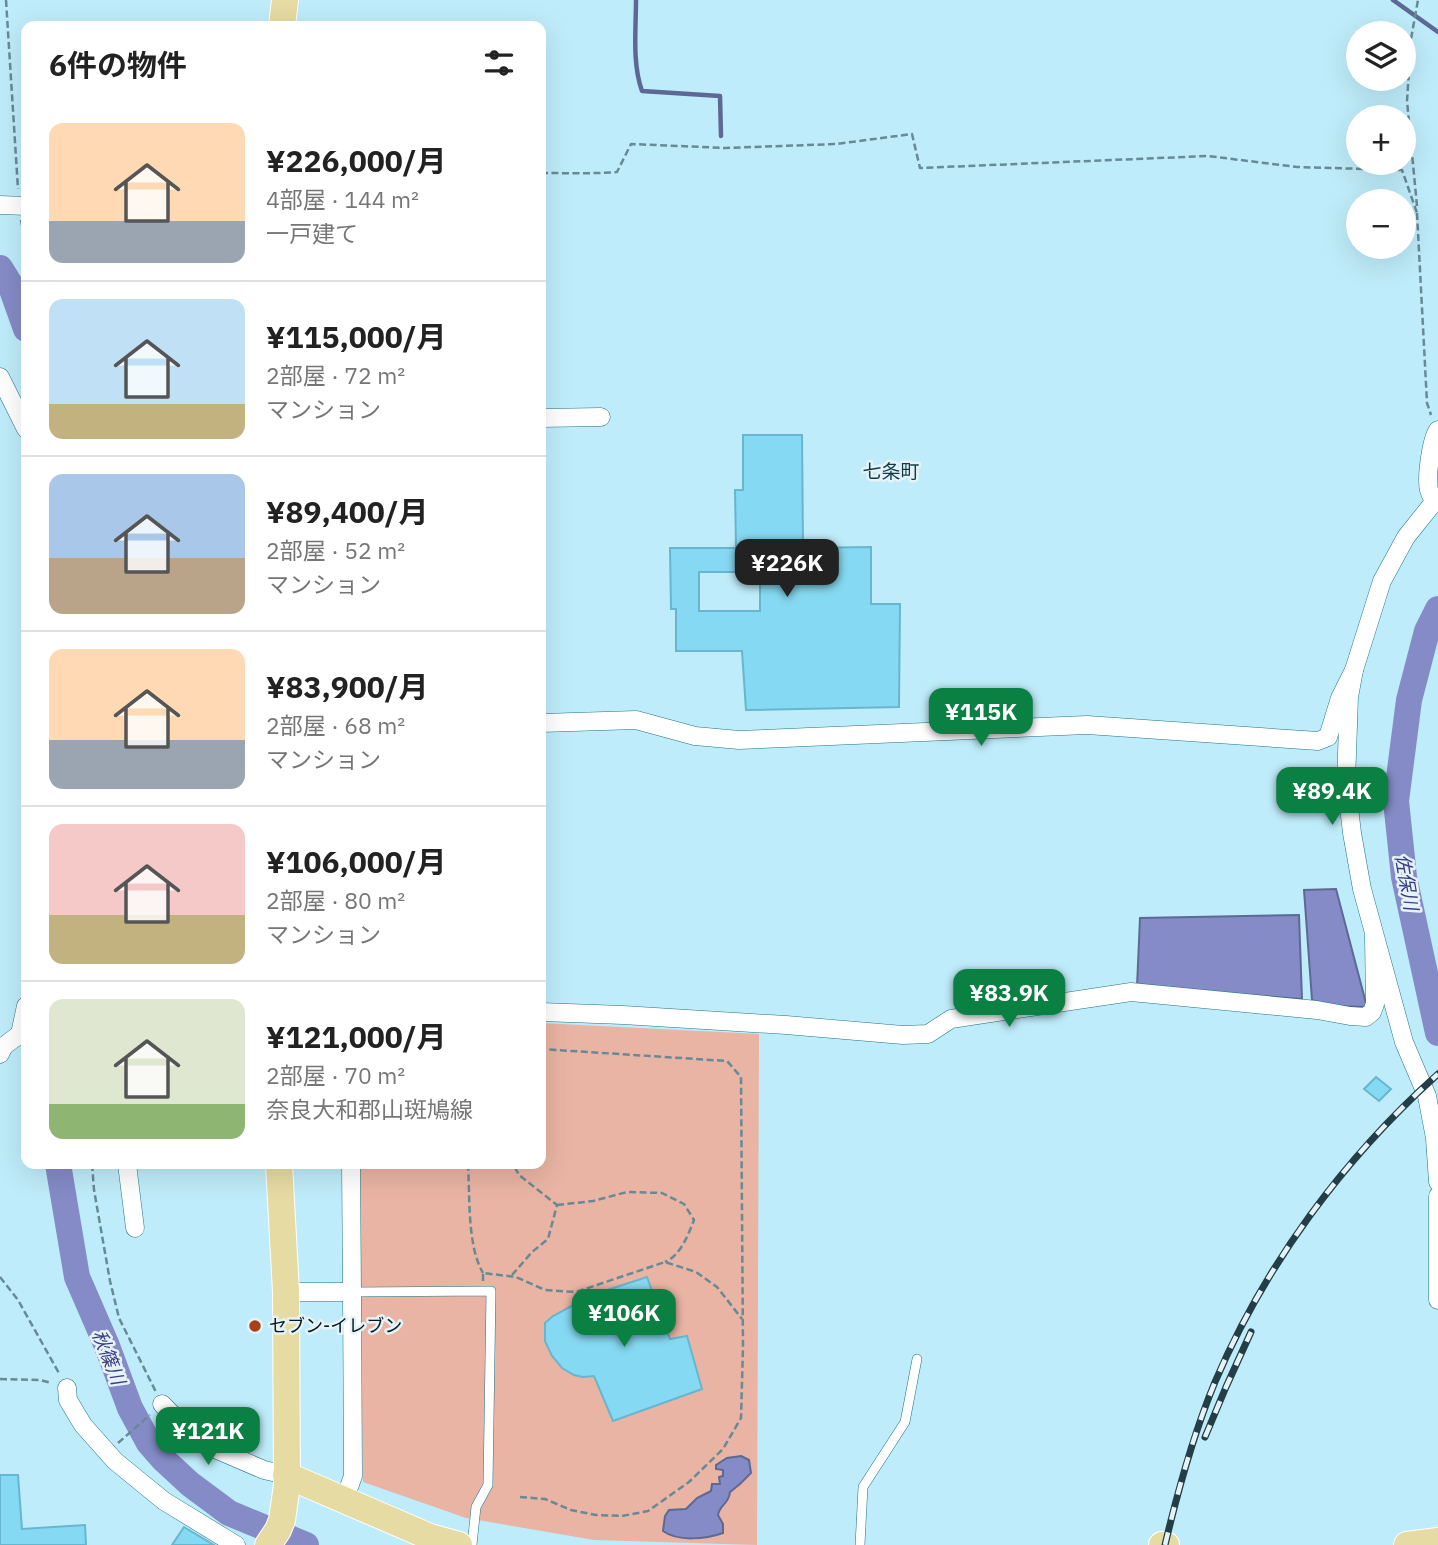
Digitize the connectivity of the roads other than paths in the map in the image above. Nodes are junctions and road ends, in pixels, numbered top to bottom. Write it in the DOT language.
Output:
graph roads {
  1 [pos="285,0"];
  2 [pos="283,21"];
  3 [pos="0,205"];
  4 [pos="21,206"];
  5 [pos="0,377"];
  6 [pos="601,417"];
  7 [pos="546,418"];
  8 [pos="21,419"];
  9 [pos="1437,431"];
  10 [pos="1436,499"];
  11 [pos="1354,670"];
  12 [pos="546,723"];
  13 [pos="1374,937"];
  14 [pos="546,1012"];
  15 [pos="21,1035"];
  16 [pos="0,1054"];
  17 [pos="128,1169"];
  18 [pos="279,1169"];
  19 [pos="351,1169"];
  20 [pos="1438,1182"];
  21 [pos="1438,1196"];
  22 [pos="135,1228"];
  23 [pos="286,1292"];
  24 [pos="352,1292"];
  25 [pos="1438,1300"];
  26 [pos="917,1359"];
  27 [pos="67,1388"];
  28 [pos="162,1404"];
  29 [pos="286,1480"];
  30 [pos="344,1501"];
  31 [pos="1438,1541"];
  32 [pos="236,1545"];
  33 [pos="268,1545"];
  34 [pos="459,1545"];
  35 [pos="472,1545"];
  36 [pos="860,1545"];
  37 [pos="1407,1545"];
  1 -- 2 [label="main road"];
  3 -- 4 [label="street"];
  5 -- 8 [label="street"];
  6 -- 7 [label="street"];
  9 -- 10 [label="street"];
  10 -- 11 [label="street"];
  11 -- 12 [label="street"];
  11 -- 13 [label="street"];
  13 -- 14 [label="street"];
  13 -- 20 [label="street"];
  15 -- 16 [label="street"];
  17 -- 22 [label="street"];
  18 -- 23 [label="main road"];
  19 -- 24 [label="street"];
  21 -- 25 [label="street"];
  23 -- 24 [label="street"];
  23 -- 29 [label="main road"];
  24 -- 30 [label="street"];
  24 -- 35 [label="lane"];
  26 -- 36 [label="lane"];
  27 -- 32 [label="street"];
  28 -- 29 [label="street"];
  29 -- 30 [label="main road"];
  29 -- 33 [label="main road"];
  30 -- 34 [label="main road"];
  31 -- 37 [label="main road"];
}
